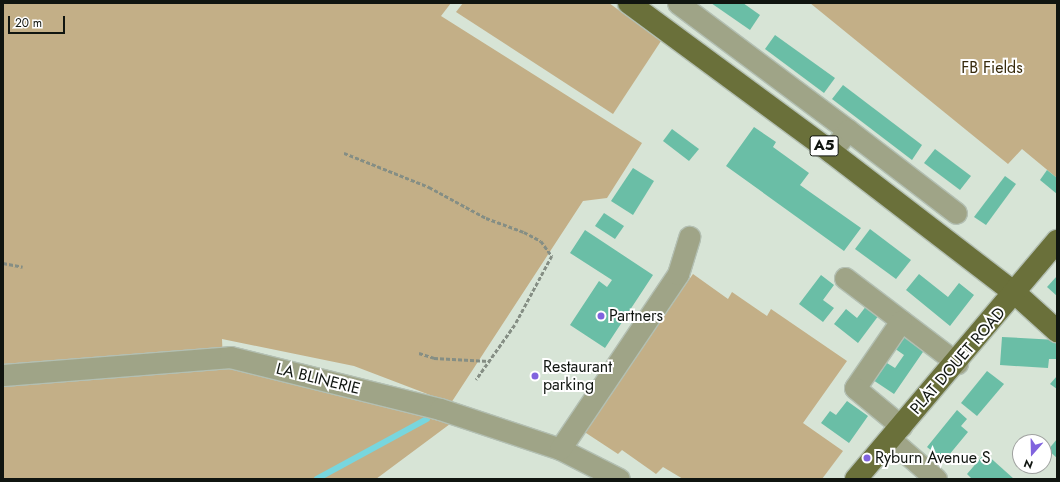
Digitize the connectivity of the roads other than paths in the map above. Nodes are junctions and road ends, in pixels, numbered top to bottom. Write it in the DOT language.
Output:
graph roads {
  1 [pos="630,3"];
  2 [pos="678,3"];
  3 [pos="848,130"];
  4 [pos="831,152"];
  5 [pos="956,213"];
  6 [pos="689,237"];
  7 [pos="1057,241"];
  8 [pos="846,278"];
  9 [pos="1015,293"];
  10 [pos="901,321"];
  11 [pos="1057,331"];
  12 [pos="957,363"];
  13 [pos="3,375"];
  14 [pos="896,433"];
  15 [pos="560,448"];
  16 [pos="619,479"];
  17 [pos="856,479"];
  18 [pos="936,479"];
  1 -- 4 [label="main road, A5"];
  2 -- 3 [label="street"];
  3 -- 4 [label="street"];
  3 -- 5 [label="street"];
  4 -- 9 [label="main road, A5"];
  6 -- 15 [label="street"];
  7 -- 9 [label="main road, PLAT DOUET ROAD"];
  8 -- 10 [label="street"];
  9 -- 11 [label="main road"];
  9 -- 12 [label="main road, PLAT DOUET ROAD"];
  10 -- 12 [label="street"];
  10 -- 14 [label="street"];
  12 -- 14 [label="main road, PLAT DOUET ROAD"];
  13 -- 15 [label="street, LA BLINERIE"];
  14 -- 17 [label="main road, PLAT DOUET ROAD"];
  14 -- 18 [label="street"];
  15 -- 16 [label="street, LA BLINERIE"];
}
